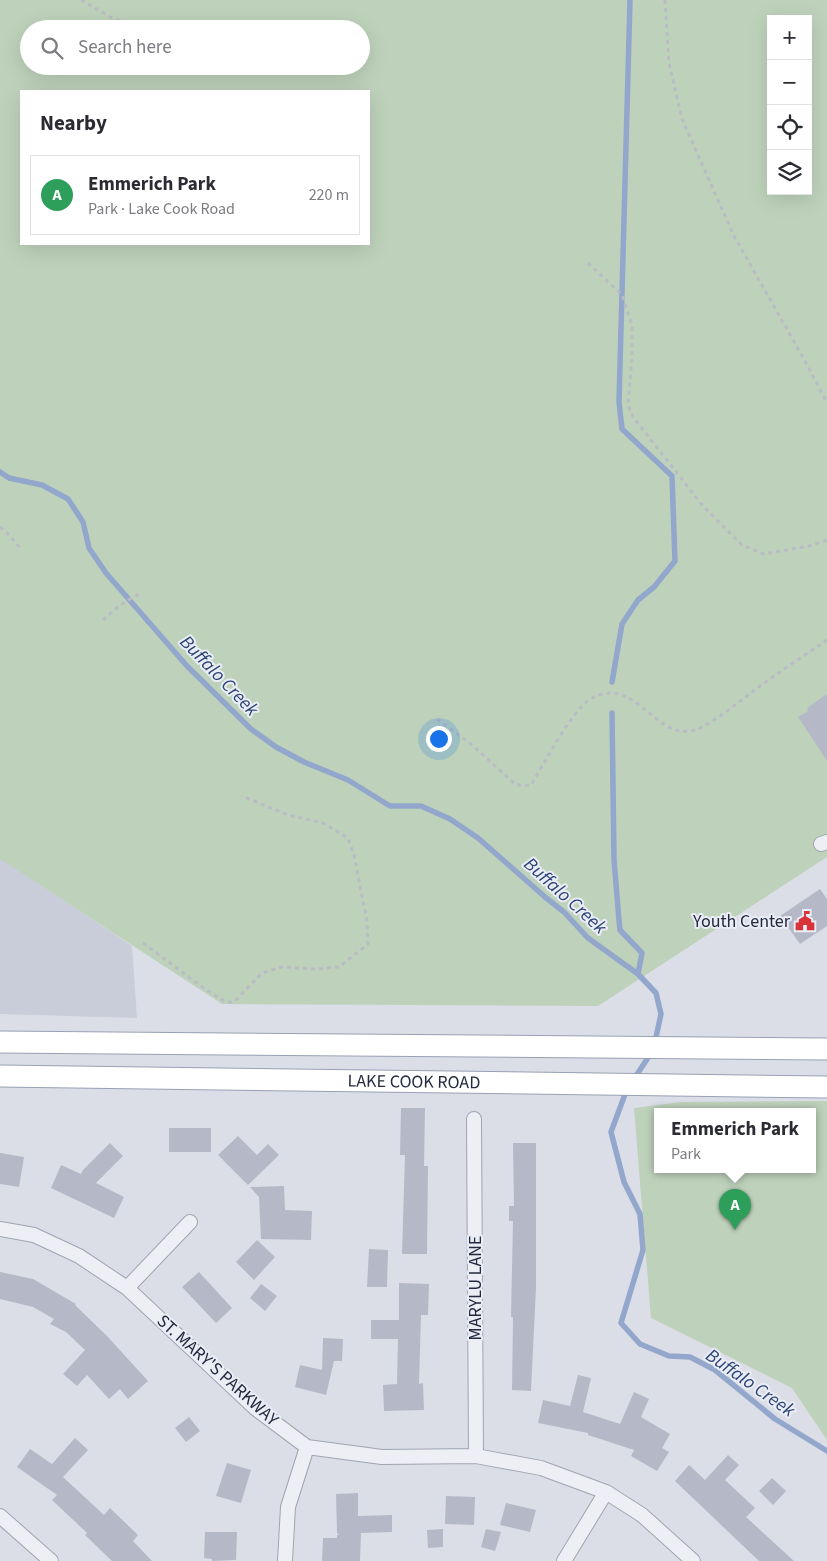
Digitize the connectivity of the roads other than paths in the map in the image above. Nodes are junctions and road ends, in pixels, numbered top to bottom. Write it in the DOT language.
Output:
graph roads {
  1 [pos="0,1042"];
  2 [pos="827,1049"];
  3 [pos="0,1076"];
  4 [pos="827,1087"];
  5 [pos="474,1119"];
  6 [pos="190,1222"];
  7 [pos="0,1228"];
  8 [pos="127,1288"];
  9 [pos="307,1447"];
  10 [pos="476,1456"];
  11 [pos="606,1492"];
  12 [pos="0,1516"];
  13 [pos="51,1561"];
  14 [pos="285,1561"];
  15 [pos="564,1561"];
  16 [pos="693,1561"];
  1 -- 2 [label="main road, LAKE COOK ROAD"];
  3 -- 4 [label="main road, LAKE COOK ROAD"];
  5 -- 10 [label="street, MARYLU LANE"];
  6 -- 8 [label="street"];
  7 -- 8 [label="street, ST. MARY'S PARKWAY"];
  8 -- 9 [label="street, ST. MARY'S PARKWAY"];
  9 -- 10 [label="street, ST. MARY'S PARKWAY"];
  9 -- 14 [label="street"];
  10 -- 11 [label="street, ST. MARY'S PARKWAY"];
  11 -- 15 [label="street"];
  11 -- 16 [label="street, ST. MARY'S PARKWAY"];
  12 -- 13 [label="street"];
}
